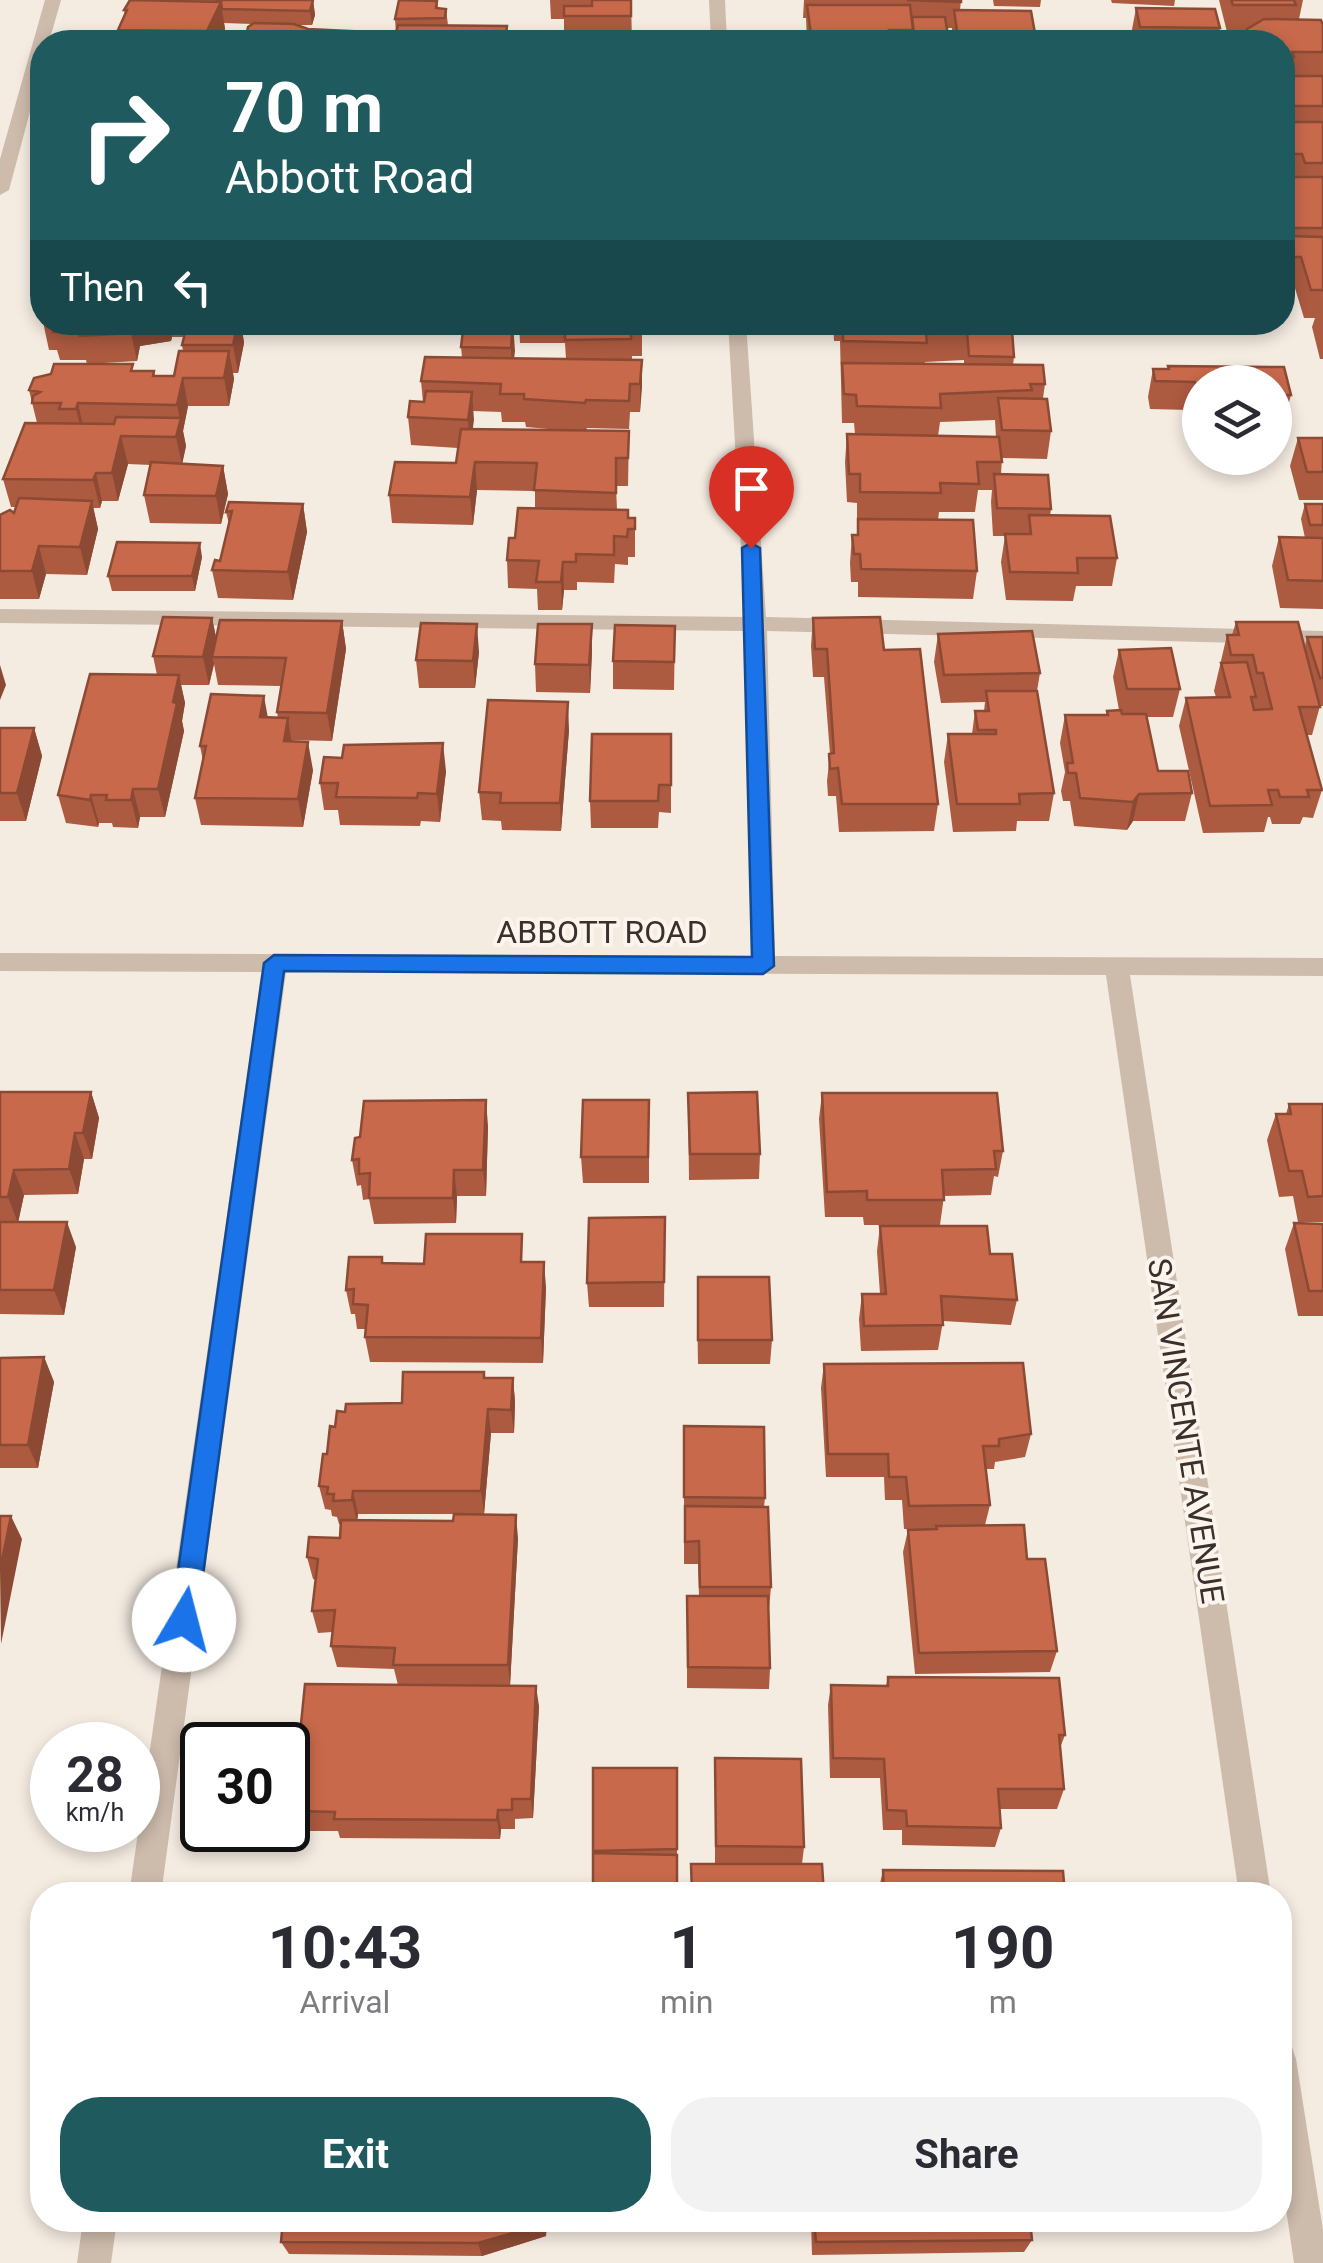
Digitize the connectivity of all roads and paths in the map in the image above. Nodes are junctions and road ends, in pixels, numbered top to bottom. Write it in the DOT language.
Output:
graph roads {
  1 [pos="52,0"];
  2 [pos="716,0"];
  3 [pos="44,30"];
  4 [pos="718,30"];
  5 [pos="30,80"];
  6 [pos="0,190"];
  7 [pos="738,335"];
  8 [pos="0,616"];
  9 [pos="756,624"];
  10 [pos="1323,638"];
  11 [pos="0,962"];
  12 [pos="274,963"];
  13 [pos="763,966"];
  14 [pos="1117,966"];
  15 [pos="1323,968"];
  16 [pos="147,1882"];
  17 [pos="1253,1882"];
  18 [pos="1292,2141"];
  19 [pos="98,2232"];
  20 [pos="94,2263"];
  21 [pos="1310,2263"];
  1 -- 3 [label="street"];
  2 -- 4 [label="street"];
  5 -- 6 [label="street"];
  7 -- 9 [label="street"];
  8 -- 9 [label="street"];
  9 -- 10 [label="street"];
  9 -- 13 [label="street"];
  11 -- 12 [label="street, ABBOTT ROAD"];
  12 -- 13 [label="street, ABBOTT ROAD"];
  12 -- 16 [label="street"];
  13 -- 14 [label="street, ABBOTT ROAD"];
  14 -- 15 [label="street, ABBOTT ROAD"];
  14 -- 17 [label="street, SAN VINCENTE AVENUE"];
  18 -- 21 [label="street"];
  19 -- 20 [label="street"];
}
